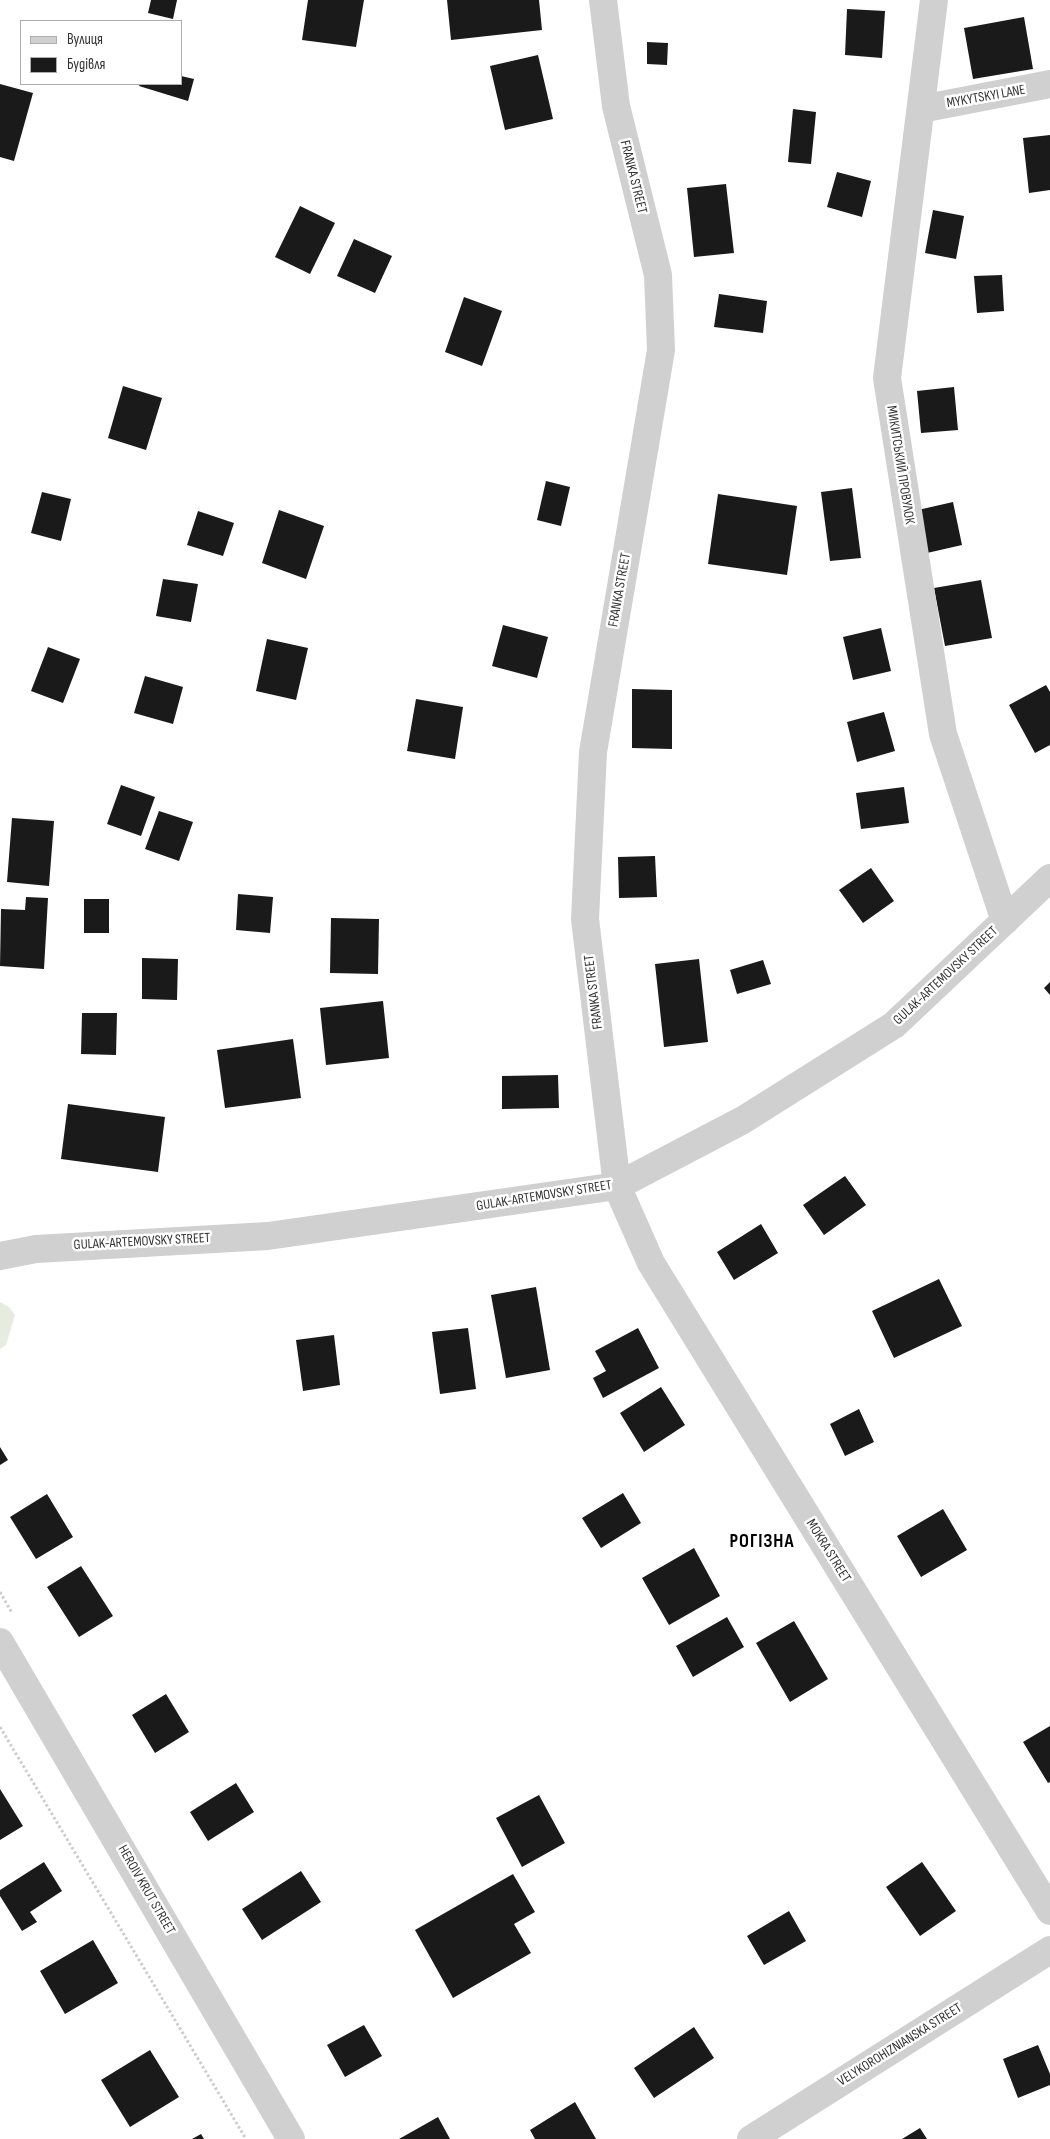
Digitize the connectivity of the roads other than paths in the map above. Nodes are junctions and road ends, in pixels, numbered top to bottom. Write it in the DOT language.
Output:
graph roads {
  1 [pos="603,0"];
  2 [pos="934,0"];
  3 [pos="1050,84"];
  4 [pos="921,109"];
  5 [pos="1050,878"];
  6 [pos="1005,921"];
  7 [pos="617,1186"];
  8 [pos="0,1256"];
  9 [pos="0,1642"];
  10 [pos="1050,1911"];
  11 [pos="1050,1950"];
  12 [pos="291,2139"];
  13 [pos="750,2139"];
  1 -- 7 [label="street, FRANKA STREET"];
  2 -- 4 [label="street, МИКИТСЬКИЙ ПРОВУЛОК"];
  3 -- 4 [label="street, MYKYTSKYI LANE"];
  4 -- 6 [label="street, МИКИТСЬКИЙ ПРОВУЛОК"];
  5 -- 6 [label="street, GULAK-ARTEMOVSKY STREET"];
  6 -- 7 [label="street, GULAK-ARTEMOVSKY STREET"];
  7 -- 8 [label="street, GULAK-ARTEMOVSKY STREET"];
  7 -- 10 [label="street, MOKRA STREET"];
  9 -- 12 [label="street, HEROIV KRUT STREET"];
  11 -- 13 [label="street, VELYKOROHIZNIANSKA STREET"];
}
